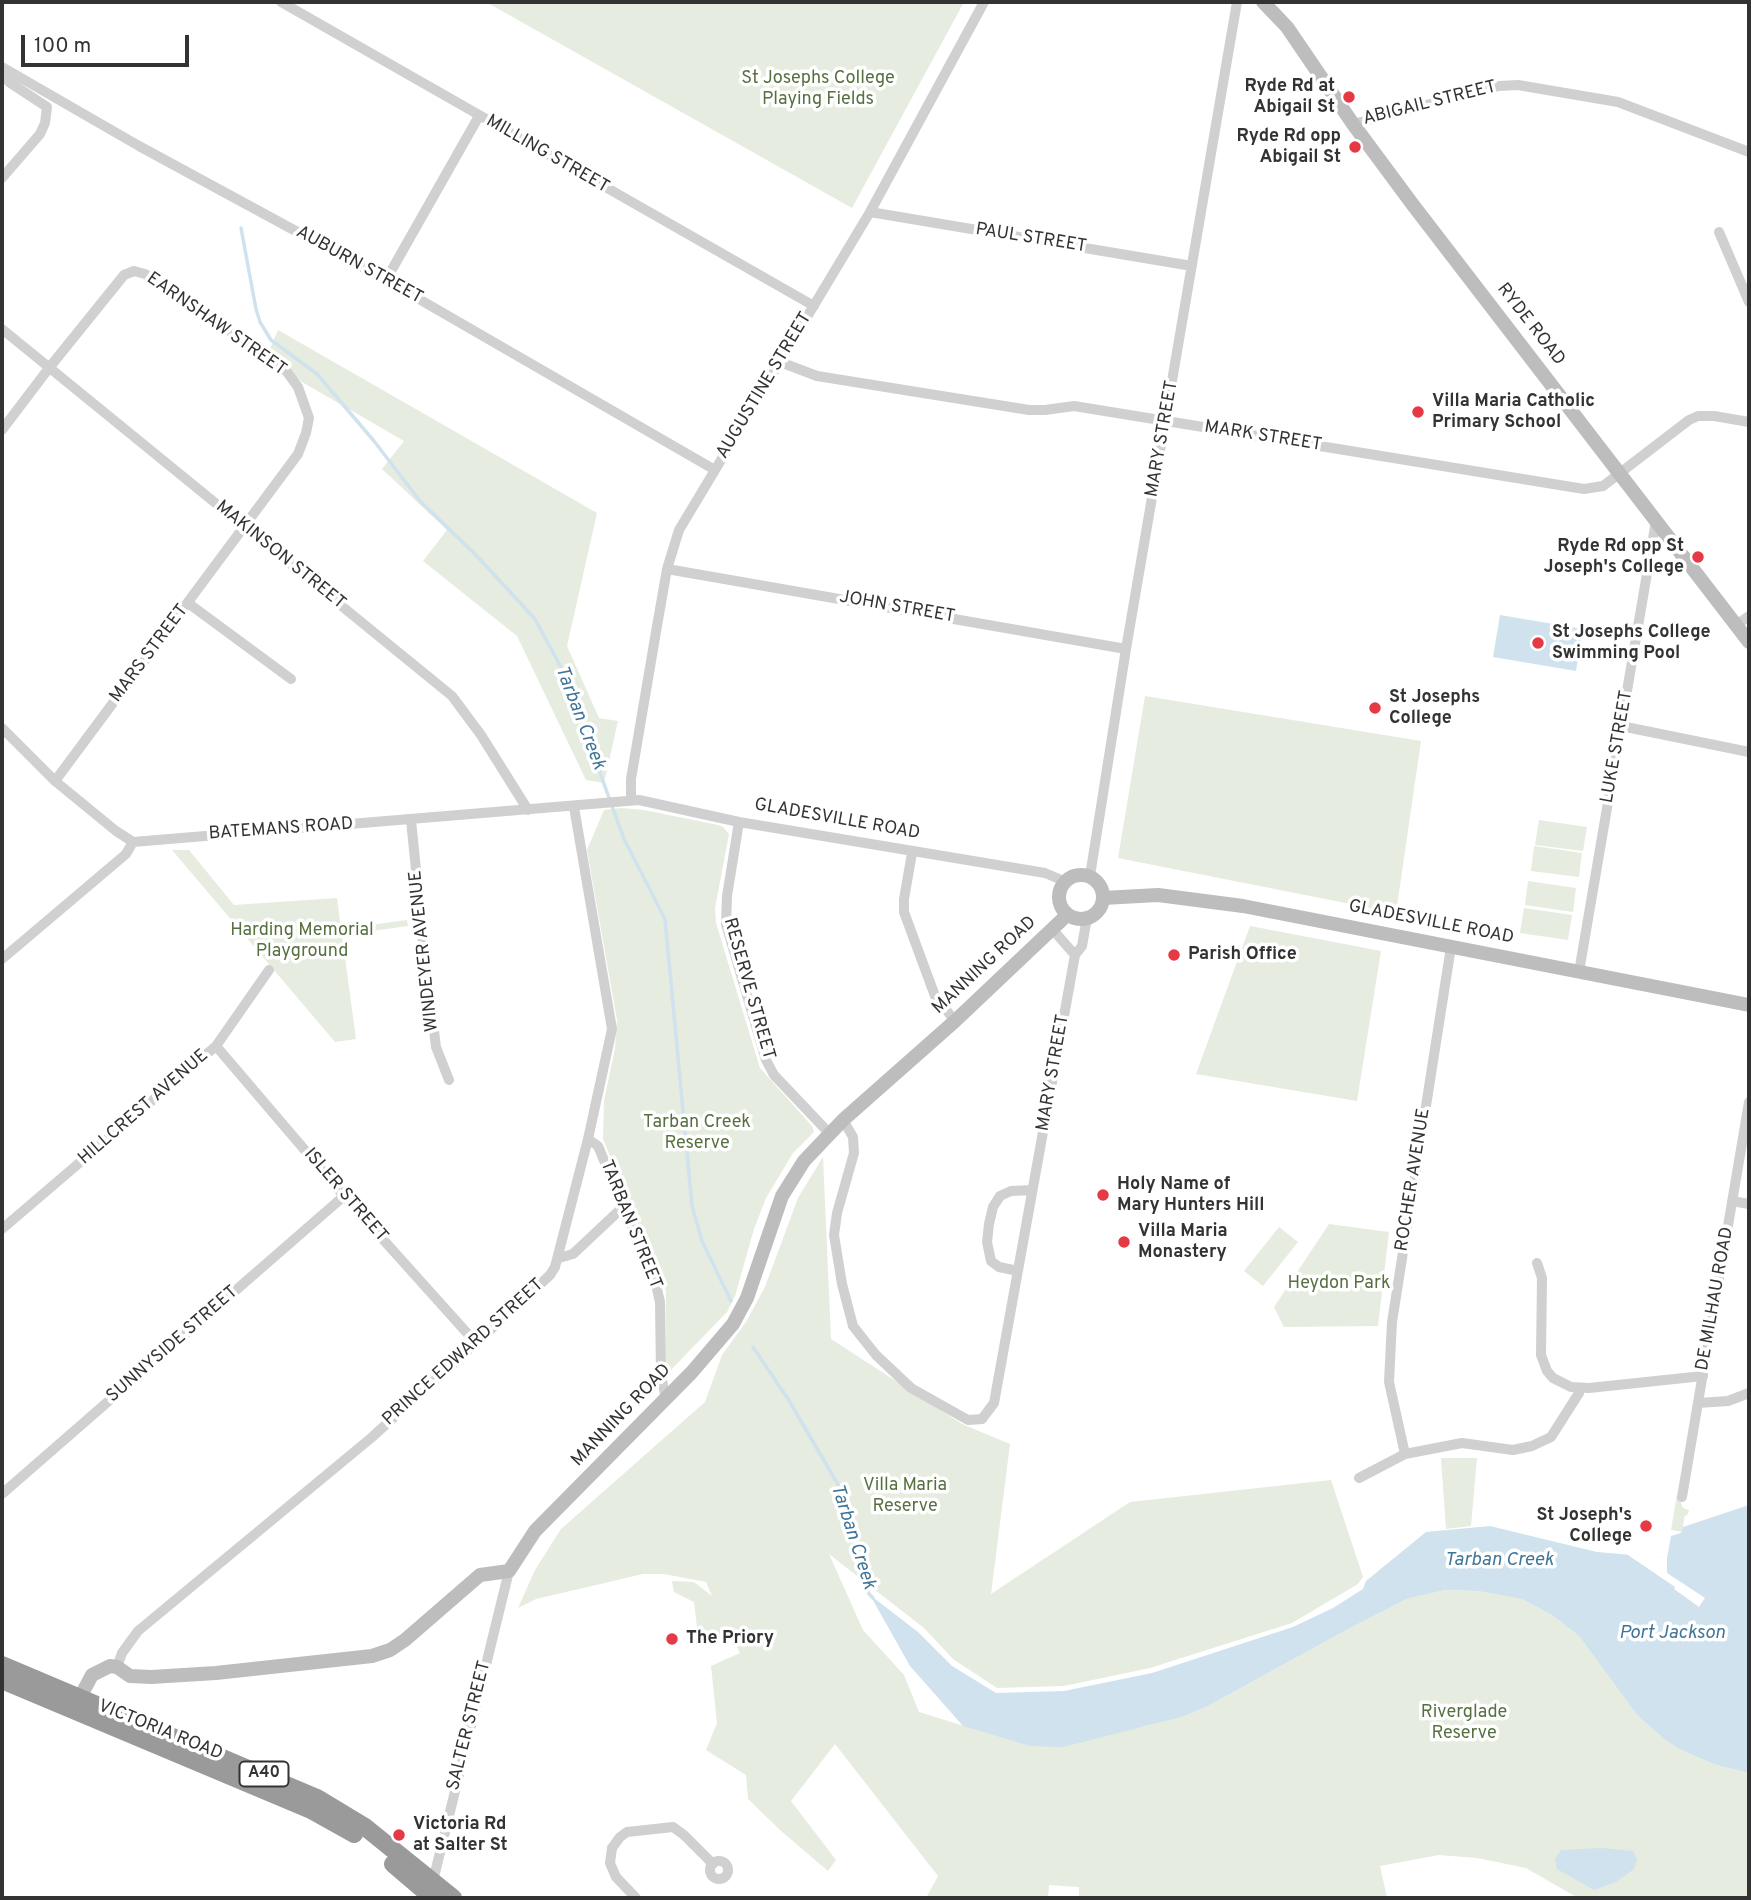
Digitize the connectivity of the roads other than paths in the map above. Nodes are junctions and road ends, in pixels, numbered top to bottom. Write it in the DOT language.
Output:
graph roads {
  1 [pos="281,2"];
  2 [pos="984,2"];
  3 [pos="1237,2"];
  4 [pos="1264,2"];
  5 [pos="1279,2"];
  6 [pos="1287,26"];
  7 [pos="2,66"];
  8 [pos="2,74"];
  9 [pos="479,116"];
  10 [pos="1353,124"];
  11 [pos="1749,152"];
  12 [pos="2,178"];
  13 [pos="870,212"];
  14 [pos="1719,232"];
  15 [pos="1192,266"];
  16 [pos="386,280"];
  17 [pos="1749,302"];
  18 [pos="814,306"];
  19 [pos="2,329"];
  20 [pos="780,362"];
  21 [pos="49,368"];
  22 [pos="1166,421"];
  23 [pos="1749,422"];
  24 [pos="2,430"];
  25 [pos="715,470"];
  26 [pos="1620,474"];
  27 [pos="1656,521"];
  28 [pos="244,527"];
  29 [pos="667,569"];
  30 [pos="188,603"];
  31 [pos="1749,616"];
  32 [pos="1736,625"];
  33 [pos="1749,642"];
  34 [pos="1126,649"];
  35 [pos="291,679"];
  36 [pos="1621,726"];
  37 [pos="2,728"];
  38 [pos="1749,752"];
  39 [pos="55,781"];
  40 [pos="628,800"];
  41 [pos="604,804"];
  42 [pos="574,807"];
  43 [pos="528,810"];
  44 [pos="411,820"];
  45 [pos="739,822"];
  46 [pos="134,842"];
  47 [pos="912,853"];
  48 [pos="1090,876"];
  49 [pos="1064,881"];
  50 [pos="1103,898"];
  51 [pos="1067,915"];
  52 [pos="1087,918"];
  53 [pos="1053,930"];
  54 [pos="1451,947"];
  55 [pos="1075,955"];
  56 [pos="2,959"];
  57 [pos="269,970"];
  58 [pos="1579,972"];
  59 [pos="1749,1005"];
  60 [pos="955,1021"];
  61 [pos="216,1046"];
  62 [pos="449,1080"];
  63 [pos="1749,1101"];
  64 [pos="843,1120"];
  65 [pos="829,1133"];
  66 [pos="588,1139"];
  67 [pos="1032,1190"];
  68 [pos="344,1196"];
  69 [pos="1732,1201"];
  70 [pos="1749,1204"];
  71 [pos="623,1207"];
  72 [pos="2,1229"];
  73 [pos="559,1258"];
  74 [pos="1537,1263"];
  75 [pos="1018,1271"];
  76 [pos="476,1343"];
  77 [pos="1703,1376"];
  78 [pos="1580,1391"];
  79 [pos="1749,1393"];
  80 [pos="666,1399"];
  81 [pos="1698,1403"];
  82 [pos="1405,1454"];
  83 [pos="1359,1478"];
  84 [pos="2,1494"];
  85 [pos="1682,1497"];
  86 [pos="509,1571"];
  87 [pos="2,1665"];
  88 [pos="117,1667"];
  89 [pos="2,1681"];
  90 [pos="76,1704"];
  91 [pos="713,1864"];
  92 [pos="433,1889"];
  93 [pos="453,1898"];
  94 [pos="636,1898"];
  1 -- 9 [label="street, MILLING STREET"];
  2 -- 13 [label="street, AUGUSTINE STREET"];
  3 -- 15 [label="street, MARY STREET"];
  4 -- 6 [label="street, RYDE ROAD"];
  5 -- 6 [label="street, RYDE ROAD"];
  6 -- 10 [label="street, RYDE ROAD"];
  7 -- 16 [label="street, AUBURN STREET"];
  8 -- 12 [label="street"];
  9 -- 16 [label="street"];
  9 -- 18 [label="street, MILLING STREET"];
  10 -- 11 [label="street, ABIGAIL STREET"];
  10 -- 26 [label="street, RYDE ROAD"];
  13 -- 15 [label="street, PAUL STREET"];
  13 -- 18 [label="street, AUGUSTINE STREET"];
  14 -- 17 [label="street"];
  15 -- 22 [label="street, MARY STREET"];
  16 -- 25 [label="street, AUBURN STREET"];
  18 -- 20 [label="street, AUGUSTINE STREET"];
  19 -- 21 [label="street, MAKINSON STREET"];
  20 -- 22 [label="street, MARK STREET"];
  20 -- 25 [label="street, AUGUSTINE STREET"];
  21 -- 24 [label="street, EARNSHAW STREET"];
  21 -- 28 [label="street, MAKINSON STREET"];
  21 -- 28 [label="street, EARNSHAW STREET"];
  22 -- 26 [label="street, MARK STREET"];
  22 -- 34 [label="street, MARY STREET"];
  23 -- 26 [label="street, MARK STREET"];
  25 -- 29 [label="street, AUGUSTINE STREET"];
  26 -- 27 [label="street, RYDE ROAD"];
  27 -- 32 [label="street, RYDE ROAD"];
  27 -- 36 [label="street, LUKE STREET"];
  28 -- 30 [label="street, MARS STREET"];
  28 -- 43 [label="street, MAKINSON STREET"];
  29 -- 34 [label="street, JOHN STREET"];
  29 -- 40 [label="street, AUGUSTINE STREET"];
  30 -- 35 [label="street"];
  30 -- 39 [label="street, MARS STREET"];
  31 -- 32 [label="street"];
  32 -- 33 [label="street, RYDE ROAD"];
  34 -- 48 [label="street, MARY STREET"];
  36 -- 38 [label="street"];
  36 -- 58 [label="street, LUKE STREET"];
  37 -- 39 [label="street"];
  39 -- 46 [label="street"];
  40 -- 41 [label="street, GLADESVILLE ROAD"];
  40 -- 45 [label="street, GLADESVILLE ROAD"];
  41 -- 42 [label="street, BATEMANS ROAD"];
  42 -- 43 [label="street, BATEMANS ROAD"];
  42 -- 66 [label="street, PRINCE EDWARD STREET"];
  43 -- 44 [label="street, BATEMANS ROAD"];
  44 -- 46 [label="street, BATEMANS ROAD"];
  44 -- 62 [label="street, WINDEYER AVENUE"];
  45 -- 47 [label="street, GLADESVILLE ROAD"];
  45 -- 65 [label="street, RESERVE STREET"];
  46 -- 56 [label="street"];
  47 -- 49 [label="street, GLADESVILLE ROAD"];
  47 -- 60 [label="street"];
  48 -- 49 [label="street"];
  48 -- 50 [label="street"];
  49 -- 51 [label="street"];
  50 -- 52 [label="street"];
  50 -- 54 [label="street, GLADESVILLE ROAD"];
  51 -- 52 [label="street"];
  51 -- 53 [label="street, MANNING ROAD"];
  52 -- 55 [label="street, MARY STREET"];
  53 -- 55 [label="street"];
  53 -- 60 [label="street, MANNING ROAD"];
  54 -- 58 [label="street, GLADESVILLE ROAD"];
  54 -- 82 [label="street, ROCHER AVENUE"];
  55 -- 67 [label="street, MARY STREET"];
  57 -- 61 [label="street, HILLCREST AVENUE"];
  58 -- 59 [label="street, GLADESVILLE ROAD"];
  60 -- 64 [label="street, MANNING ROAD"];
  61 -- 68 [label="street, ISLER STREET"];
  61 -- 72 [label="street, HILLCREST AVENUE"];
  63 -- 69 [label="street, DE MILHAU ROAD"];
  64 -- 65 [label="street, MANNING ROAD"];
  64 -- 75 [label="street, MARY STREET"];
  65 -- 80 [label="street, MANNING ROAD"];
  66 -- 71 [label="street, TARBAN STREET"];
  66 -- 73 [label="street, PRINCE EDWARD STREET"];
  67 -- 75 [label="street, MARY STREET"];
  67 -- 75 [label="street"];
  68 -- 76 [label="street, ISLER STREET"];
  68 -- 84 [label="street, SUNNYSIDE STREET"];
  69 -- 70 [label="street"];
  69 -- 77 [label="street, DE MILHAU ROAD"];
  71 -- 73 [label="street"];
  71 -- 80 [label="street, TARBAN STREET"];
  73 -- 76 [label="street, PRINCE EDWARD STREET"];
  74 -- 78 [label="street"];
  76 -- 88 [label="street, PRINCE EDWARD STREET"];
  77 -- 78 [label="street"];
  77 -- 81 [label="street, DE MILHAU ROAD"];
  78 -- 82 [label="street"];
  79 -- 81 [label="street"];
  80 -- 86 [label="street, MANNING ROAD"];
  81 -- 85 [label="street, DE MILHAU ROAD"];
  82 -- 83 [label="street"];
  86 -- 88 [label="street"];
  86 -- 92 [label="street, SALTER STREET"];
  87 -- 90 [label="highway, VICTORIA ROAD / A40"];
  88 -- 90 [label="street"];
  89 -- 90 [label="highway, VICTORIA ROAD / A40"];
  90 -- 92 [label="highway, VICTORIA ROAD / A40"];
  91 -- 94 [label="street"];
  92 -- 93 [label="highway, VICTORIA ROAD / A40"];
}
